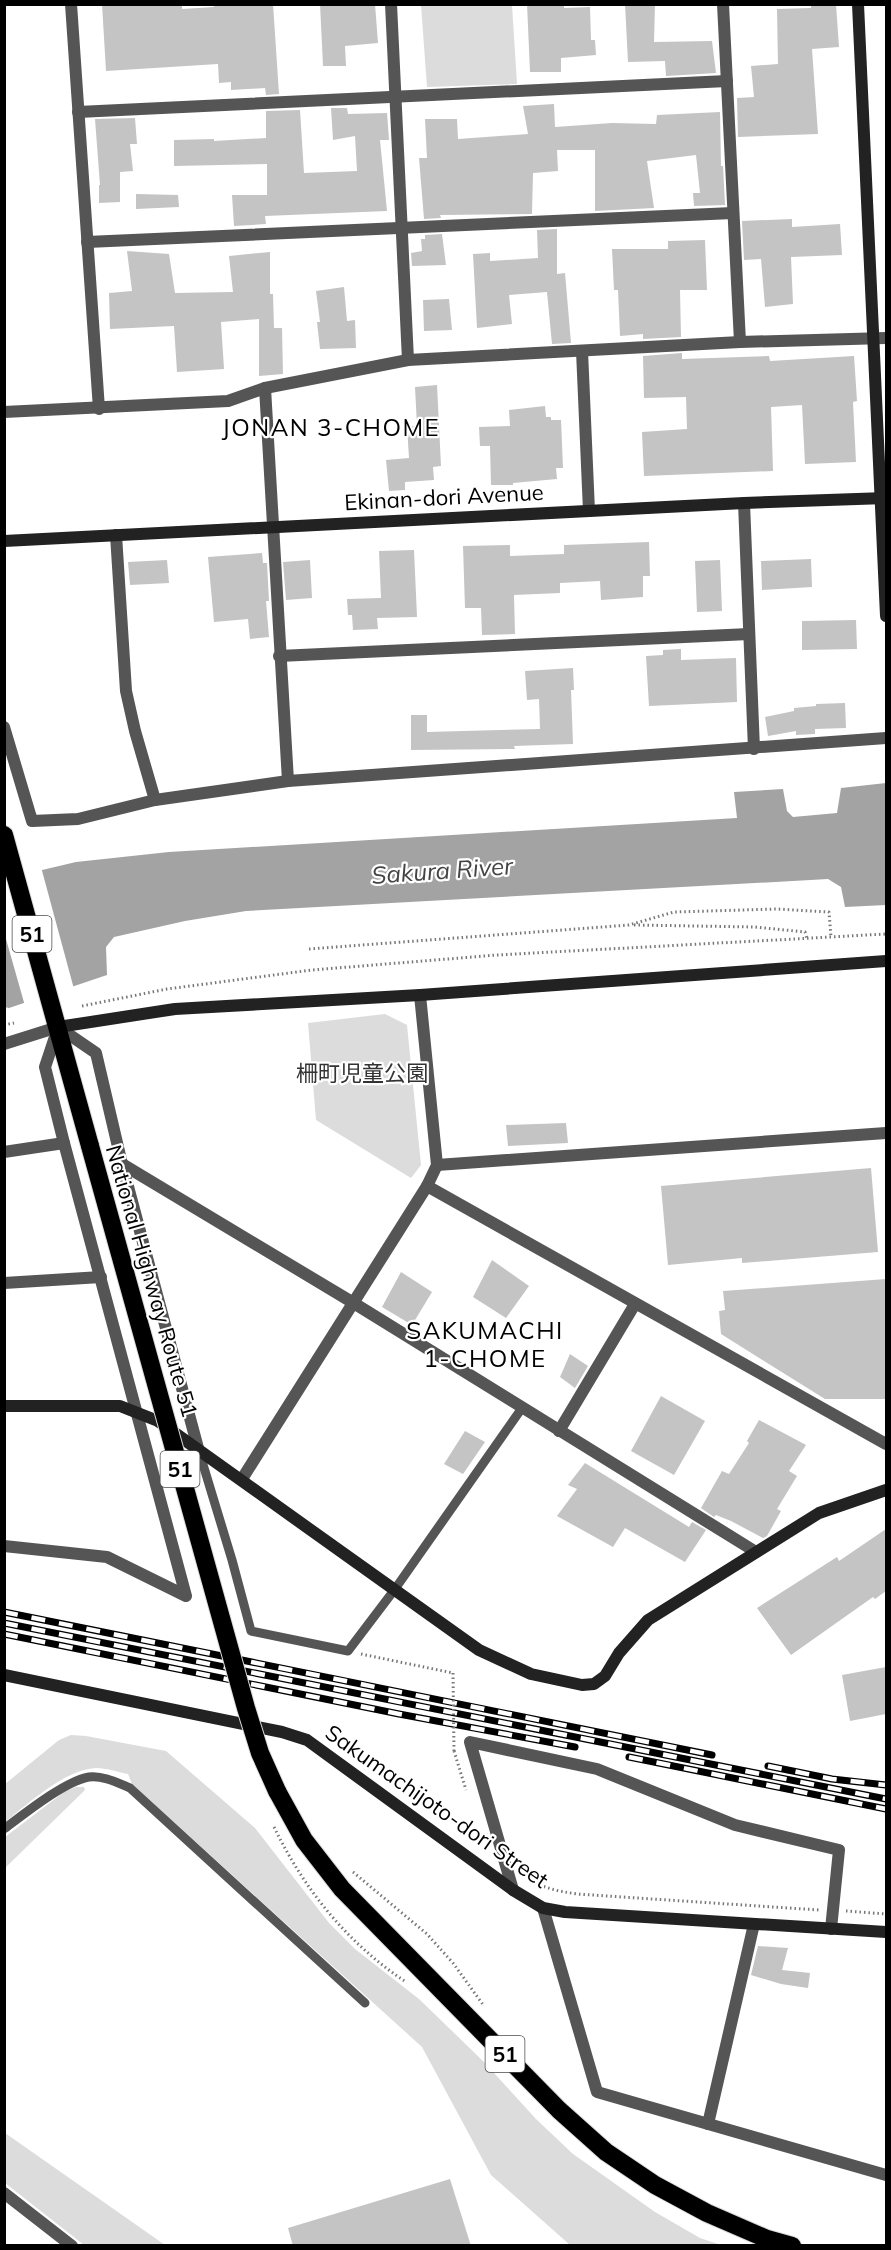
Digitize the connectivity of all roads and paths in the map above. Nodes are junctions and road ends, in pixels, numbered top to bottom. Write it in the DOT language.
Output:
graph roads {
  1 [pos="71,4"];
  2 [pos="391,4"];
  3 [pos="723,4"];
  4 [pos="858,4"];
  5 [pos="727,81"];
  6 [pos="395,97"];
  7 [pos="78,111"];
  8 [pos="734,213"];
  9 [pos="401,228"];
  10 [pos="87,242"];
  11 [pos="880,338"];
  12 [pos="740,342"];
  13 [pos="582,351"];
  14 [pos="408,360"];
  15 [pos="265,388"];
  16 [pos="99,409"];
  17 [pos="4,412"];
  18 [pos="884,498"];
  19 [pos="744,503"];
  20 [pos="589,511"];
  21 [pos="274,526"];
  22 [pos="116,535"];
  23 [pos="4,541"];
  24 [pos="886,616"];
  25 [pos="749,634"];
  26 [pos="279,656"];
  27 [pos="4,727"];
  28 [pos="886,738"];
  29 [pos="754,748"];
  30 [pos="288,781"];
  31 [pos="155,800"];
  32 [pos="4,835"];
  33 [pos="629,925"];
  34 [pos="886,934"];
  35 [pos="831,937"];
  36 [pos="807,939"];
  37 [pos="309,949"];
  38 [pos="886,961"];
  39 [pos="420,995"];
  40 [pos="55,1014"];
  41 [pos="4,1044"];
  42 [pos="886,1132"];
  43 [pos="64,1143"];
  44 [pos="4,1152"];
  45 [pos="122,1164"];
  46 [pos="437,1165"];
  47 [pos="427,1186"];
  48 [pos="101,1277"];
  49 [pos="4,1282"];
  50 [pos="352,1302"];
  51 [pos="635,1305"];
  52 [pos="4,1406"];
  53 [pos="522,1408"];
  54 [pos="137,1411"];
  55 [pos="559,1431"];
  56 [pos="886,1444"];
  57 [pos="198,1448"];
  58 [pos="242,1479"];
  59 [pos="886,1490"];
  60 [pos="4,1545"];
  61 [pos="756,1552"];
  62 [pos="395,1589"];
  63 [pos="348,1652"];
  64 [pos="4,1675"];
  65 [pos="454,1751"];
  66 [pos="4,1829"];
  67 [pos="505,1862"];
  68 [pos="350,1869"];
  69 [pos="513,1890"];
  70 [pos="543,1908"];
  71 [pos="835,1911"];
  72 [pos="886,1914"];
  73 [pos="754,1924"];
  74 [pos="831,1929"];
  75 [pos="886,1932"];
  76 [pos="365,2003"];
  77 [pos="486,2009"];
  78 [pos="708,2124"];
  79 [pos="886,2175"];
  80 [pos="4,2193"];
  81 [pos="72,2246"];
  82 [pos="792,2246"];
  1 -- 7 [label="street"];
  2 -- 6 [label="street"];
  3 -- 5 [label="street"];
  4 -- 11 [label="street"];
  5 -- 6 [label="street"];
  5 -- 8 [label="street"];
  6 -- 7 [label="street"];
  6 -- 9 [label="street"];
  7 -- 10 [label="street"];
  8 -- 9 [label="street"];
  8 -- 12 [label="street"];
  9 -- 10 [label="street"];
  9 -- 14 [label="street"];
  10 -- 16 [label="street"];
  11 -- 12 [label="street"];
  11 -- 18 [label="street"];
  12 -- 13 [label="street"];
  13 -- 14 [label="street"];
  13 -- 20 [label="street"];
  14 -- 15 [label="street"];
  15 -- 16 [label="street"];
  15 -- 21 [label="street"];
  16 -- 17 [label="street"];
  18 -- 19 [label="street, Ekinan-dori Avenue"];
  18 -- 24 [label="street"];
  19 -- 20 [label="street, Ekinan-dori Avenue"];
  19 -- 25 [label="street"];
  20 -- 21 [label="street, Ekinan-dori Avenue"];
  21 -- 22 [label="street, Ekinan-dori Avenue"];
  21 -- 26 [label="street"];
  22 -- 23 [label="street, Ekinan-dori Avenue"];
  22 -- 31 [label="street"];
  25 -- 26 [label="street"];
  25 -- 29 [label="street"];
  26 -- 30 [label="street"];
  27 -- 31 [label="street"];
  28 -- 29 [label="street"];
  29 -- 30 [label="street"];
  30 -- 31 [label="street"];
  32 -- 40 [label="highway, National Highway Route 51 / 51"];
  33 -- 35 [label="path"];
  33 -- 36 [label="path"];
  33 -- 37 [label="path"];
  34 -- 35 [label="path"];
  35 -- 36 [label="path"];
  36 -- 40 [label="path"];
  38 -- 39 [label="street"];
  39 -- 40 [label="street"];
  39 -- 46 [label="street"];
  40 -- 41 [label="street"];
  40 -- 43 [label="street"];
  40 -- 45 [label="street"];
  40 -- 82 [label="highway, National Highway Route 51 / 51, bridge"];
  42 -- 46 [label="street"];
  43 -- 44 [label="street"];
  43 -- 48 [label="street"];
  45 -- 50 [label="street"];
  45 -- 57 [label="street"];
  46 -- 47 [label="street"];
  47 -- 50 [label="street"];
  47 -- 51 [label="street"];
  48 -- 49 [label="street"];
  48 -- 54 [label="street"];
  50 -- 53 [label="street"];
  50 -- 58 [label="street"];
  51 -- 55 [label="street"];
  51 -- 56 [label="street"];
  52 -- 54 [label="street"];
  53 -- 55 [label="street"];
  53 -- 62 [label="lane"];
  54 -- 57 [label="street"];
  54 -- 60 [label="street"];
  55 -- 61 [label="street"];
  57 -- 58 [label="street"];
  57 -- 63 [label="lane"];
  58 -- 62 [label="street"];
  59 -- 61 [label="street"];
  61 -- 62 [label="street"];
  62 -- 63 [label="lane"];
  63 -- 65 [label="path, bridge"];
  64 -- 69 [label="street, Sakumachijoto-dori Street"];
  66 -- 76 [label="lane"];
  67 -- 69 [label="street"];
  67 -- 71 [label="path"];
  67 -- 71 [label="street"];
  68 -- 77 [label="path"];
  69 -- 70 [label="street, Sakumachijoto-dori Street"];
  70 -- 73 [label="street, Sakumachijoto-dori Street"];
  70 -- 78 [label="street"];
  71 -- 72 [label="path"];
  71 -- 74 [label="street"];
  73 -- 74 [label="street, Sakumachijoto-dori Street"];
  73 -- 78 [label="street"];
  74 -- 75 [label="street, Sakumachijoto-dori Street"];
  78 -- 79 [label="street"];
  80 -- 81 [label="street"];
}
